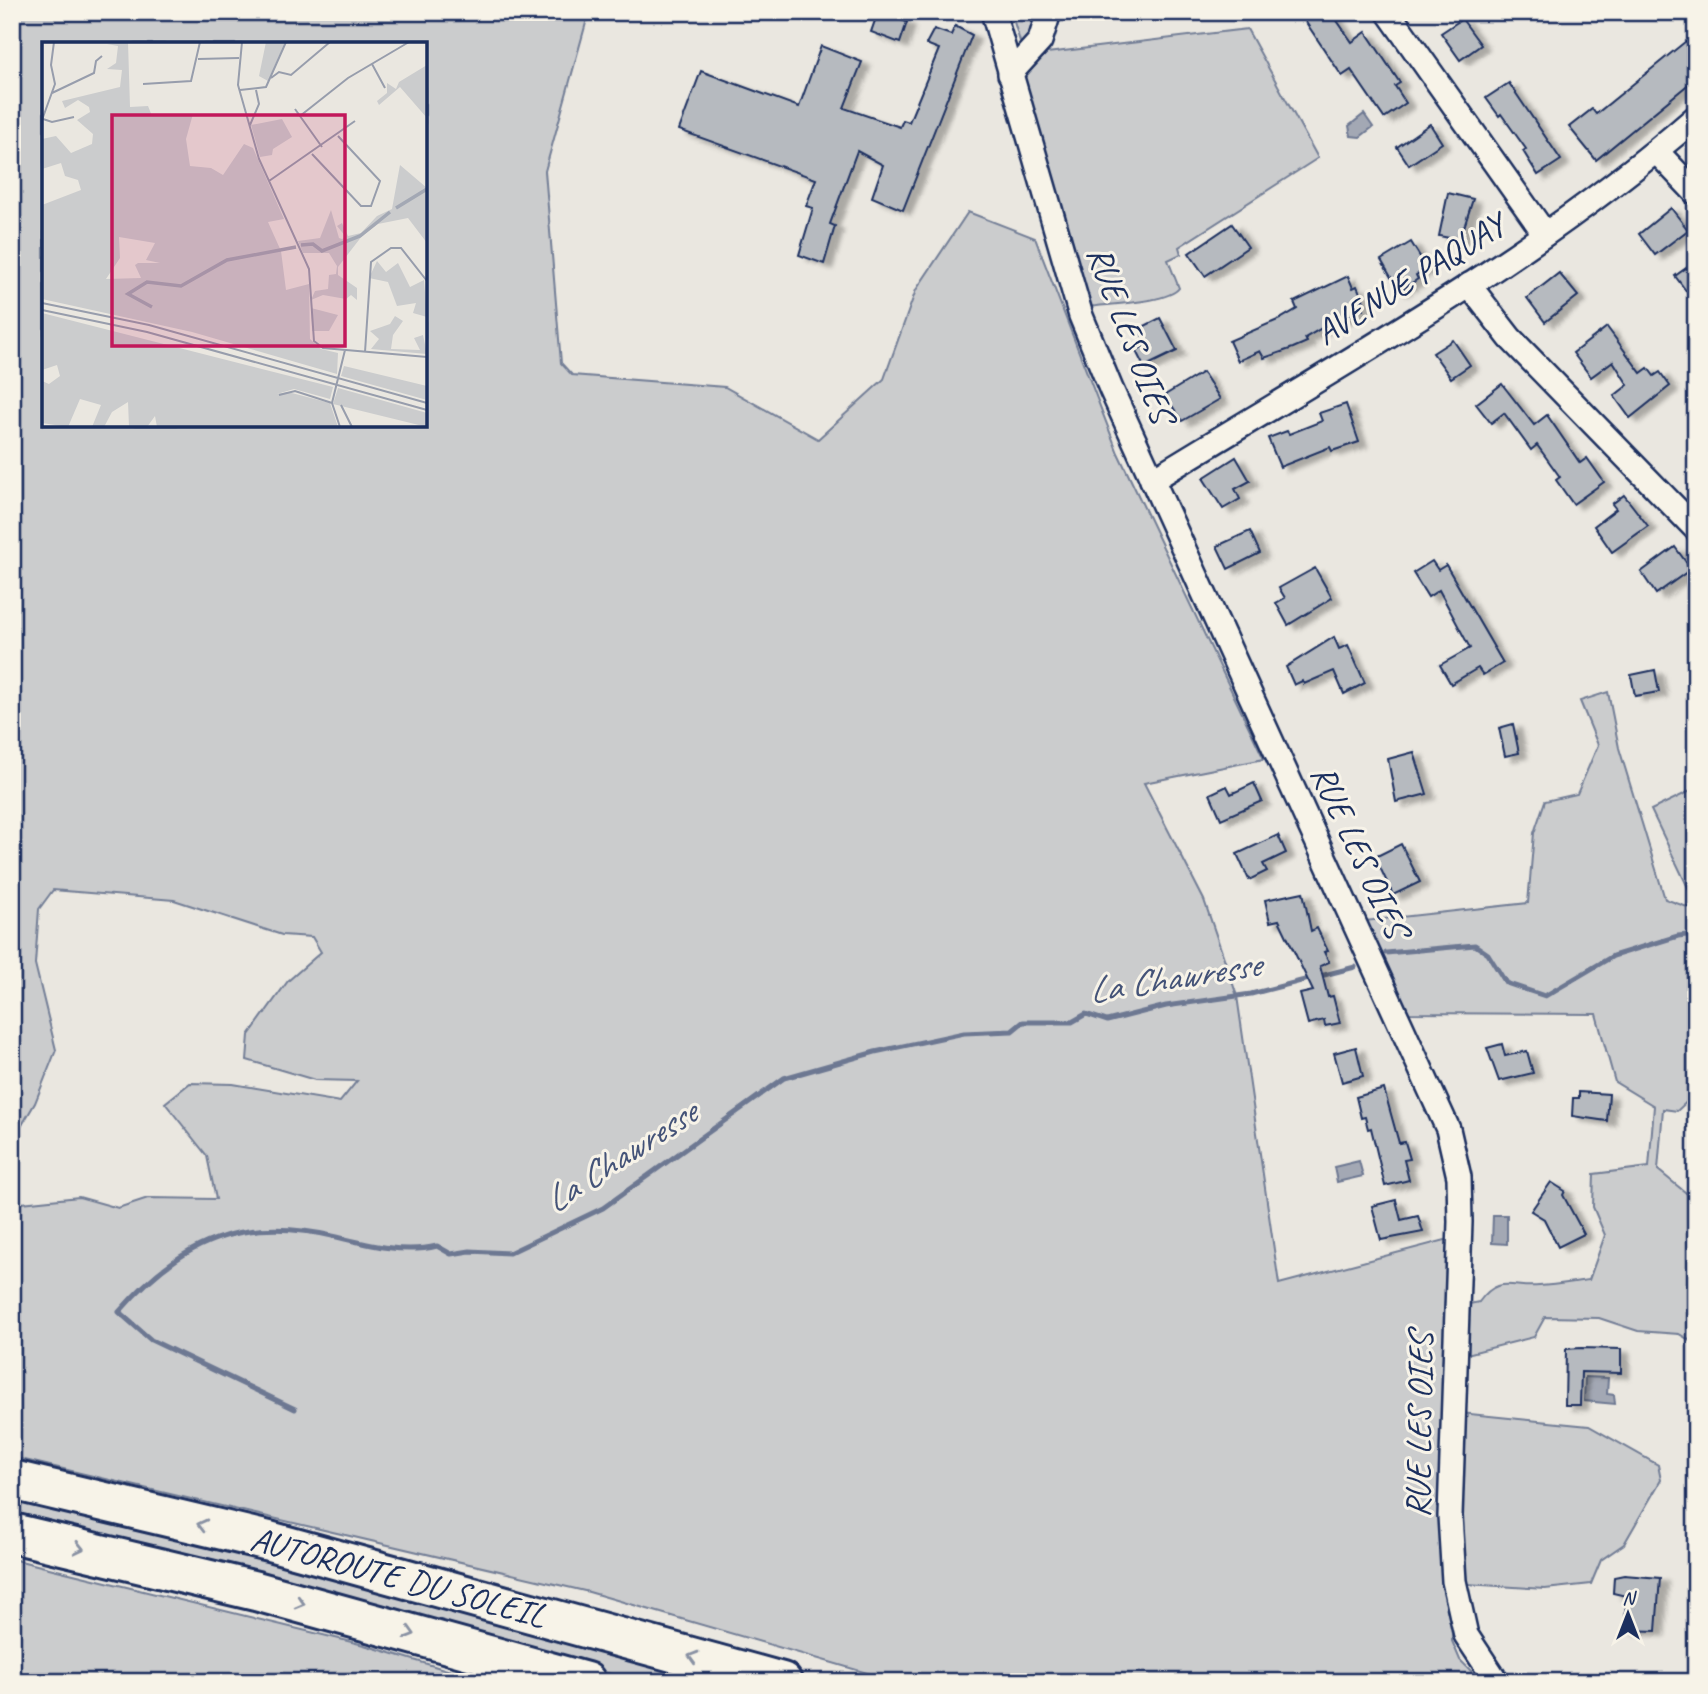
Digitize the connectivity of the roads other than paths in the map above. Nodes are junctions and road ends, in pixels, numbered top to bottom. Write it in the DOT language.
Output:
graph roads {
  1 [pos="993,12"];
  2 [pos="1049,12"];
  3 [pos="1388,12"];
  4 [pos="1010,74"];
  5 [pos="1696,117"];
  6 [pos="1657,152"];
  7 [pos="1696,192"];
  8 [pos="1545,233"];
  9 [pos="1469,285"];
  10 [pos="1152,480"];
  11 [pos="1696,529"];
  12 [pos="12,1480"];
  13 [pos="12,1533"];
  14 [pos="586,1682"];
  15 [pos="782,1682"];
  16 [pos="1497,1682"];
  1 -- 4 [label="street, RUE LES OIES"];
  2 -- 4 [label="street"];
  3 -- 8 [label="street, AVENUE PAQUAY"];
  4 -- 10 [label="street, RUE LES OIES"];
  5 -- 6 [label="street"];
  6 -- 7 [label="street"];
  6 -- 8 [label="street"];
  8 -- 9 [label="street, AVENUE PAQUAY"];
  9 -- 10 [label="street, AVENUE PAQUAY"];
  9 -- 11 [label="street"];
  10 -- 16 [label="street, RUE LES OIES"];
  15 -- 12 [label="highway, AUTOROUTE DU SOLEIL, one-way"];
  13 -- 14 [label="highway, AUTOROUTE DU SOLEIL, one-way"];
}
